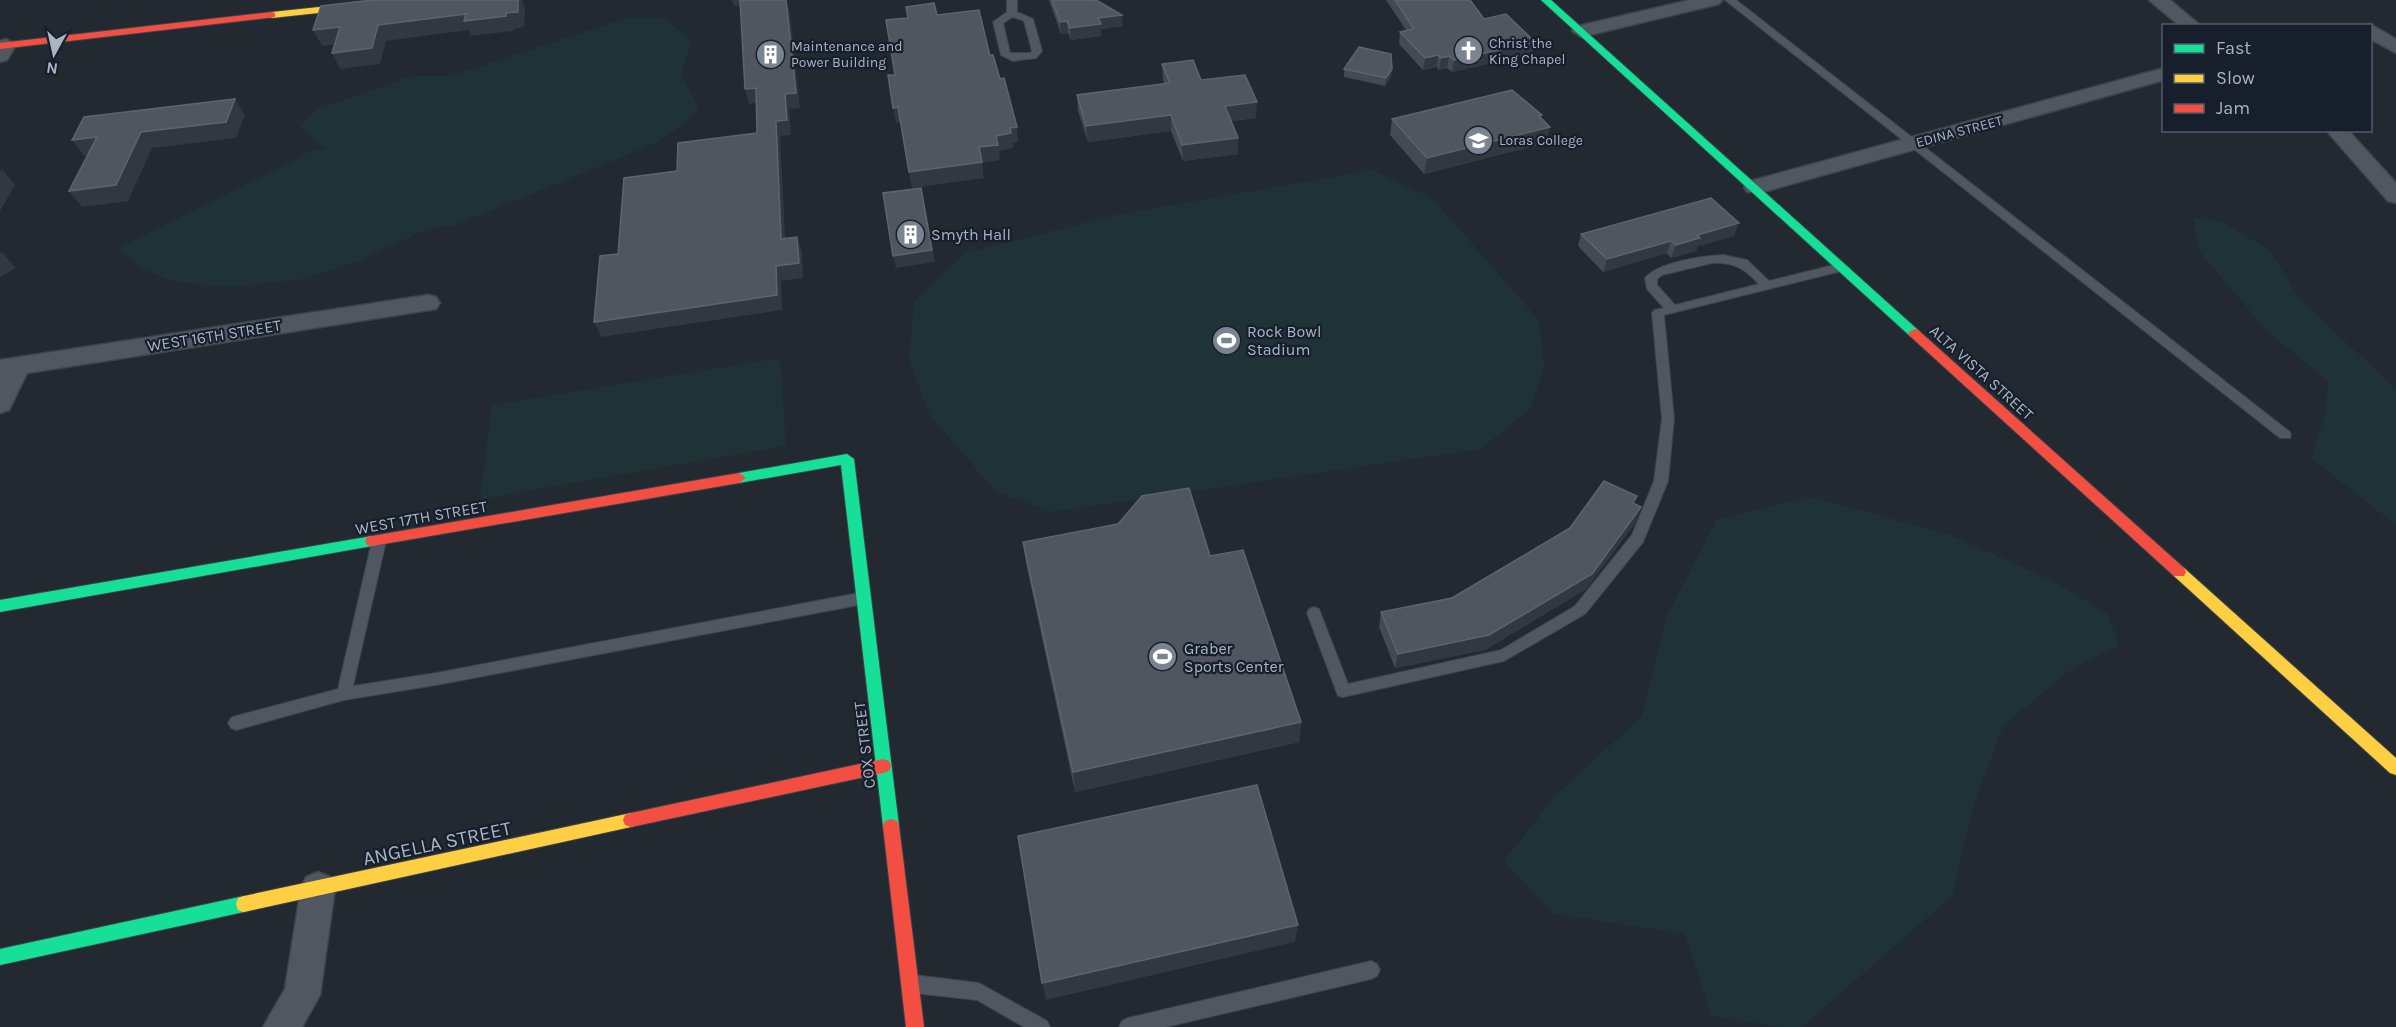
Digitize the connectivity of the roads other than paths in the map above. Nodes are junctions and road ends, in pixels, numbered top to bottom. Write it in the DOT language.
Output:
graph roads {
  1 [pos="410,0"];
  2 [pos="1012,0"];
  3 [pos="1546,0"];
  4 [pos="1713,0"];
  5 [pos="1730,0"];
  6 [pos="2158,0"];
  7 [pos="300,6"];
  8 [pos="1012,13"];
  9 [pos="2189,24"];
  10 [pos="1581,30"];
  11 [pos="2372,31"];
  12 [pos="2396,46"];
  13 [pos="2,49"];
  14 [pos="2162,74"];
  15 [pos="2338,132"];
  16 [pos="1915,143"];
  17 [pos="1755,187"];
  18 [pos="2396,196"];
  19 [pos="1842,267"];
  20 [pos="1767,286"];
  21 [pos="428,303"];
  22 [pos="1671,308"];
  23 [pos="9,367"];
  24 [pos="0,404"];
  25 [pos="2286,435"];
  26 [pos="847,459"];
  27 [pos="379,541"];
  28 [pos="864,598"];
  29 [pos="0,606"];
  30 [pos="1314,613"];
  31 [pos="344,694"];
  32 [pos="236,723"];
  33 [pos="883,766"];
  34 [pos="2396,768"];
  35 [pos="318,888"];
  36 [pos="0,957"];
  37 [pos="1371,970"];
  38 [pos="909,984"];
  39 [pos="281,1027"];
  40 [pos="915,1027"];
  41 [pos="1041,1027"];
  42 [pos="1128,1027"];
  1 -- 7 [label="street"];
  2 -- 8 [label="lane"];
  3 -- 10 [label="street, ALTA VISTA STREET"];
  4 -- 10 [label="street"];
  5 -- 16 [label="lane"];
  6 -- 9 [label="street"];
  7 -- 13 [label="street"];
  8 -- 8 [label="lane"];
  10 -- 17 [label="street, ALTA VISTA STREET"];
  11 -- 12 [label="street"];
  14 -- 16 [label="street, EDINA STREET"];
  15 -- 18 [label="street"];
  16 -- 17 [label="street, EDINA STREET"];
  16 -- 25 [label="lane"];
  17 -- 19 [label="street, ALTA VISTA STREET"];
  19 -- 20 [label="lane"];
  19 -- 34 [label="street, ALTA VISTA STREET"];
  20 -- 22 [label="lane"];
  20 -- 22 [label="lane"];
  21 -- 23 [label="street, WEST 16TH STREET"];
  22 -- 30 [label="lane"];
  23 -- 24 [label="street"];
  26 -- 27 [label="street, WEST 17TH STREET"];
  26 -- 28 [label="street, COX STREET"];
  27 -- 29 [label="street, WEST 17TH STREET"];
  27 -- 31 [label="lane"];
  28 -- 31 [label="lane"];
  28 -- 33 [label="street, COX STREET"];
  31 -- 32 [label="lane"];
  33 -- 35 [label="street, ANGELLA STREET"];
  33 -- 38 [label="street, COX STREET"];
  35 -- 36 [label="street, ANGELLA STREET"];
  35 -- 39 [label="street"];
  37 -- 42 [label="lane"];
  38 -- 40 [label="street, COX STREET"];
  38 -- 41 [label="lane"];
}
